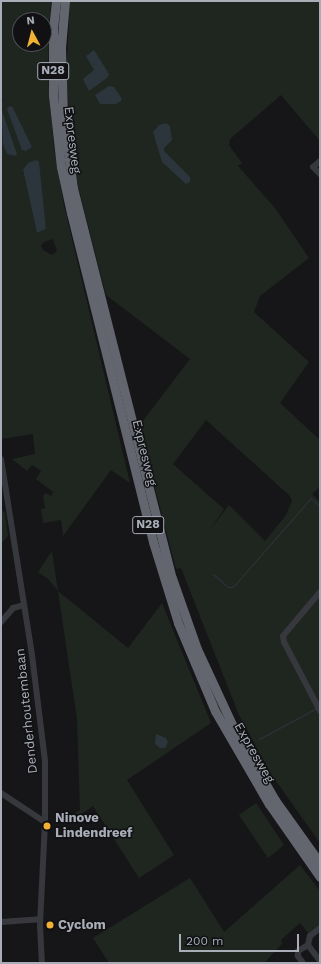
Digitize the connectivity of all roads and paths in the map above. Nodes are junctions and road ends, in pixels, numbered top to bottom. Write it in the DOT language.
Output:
graph roads {
  1 [pos="56,1"];
  2 [pos="65,1"];
  3 [pos="320,161"];
  4 [pos="320,174"];
  5 [pos="1,461"];
  6 [pos="320,592"];
  7 [pos="24,606"];
  8 [pos="1,622"];
  9 [pos="320,711"];
  10 [pos="1,793"];
  11 [pos="45,822"];
  12 [pos="320,863"];
  13 [pos="320,877"];
  14 [pos="40,919"];
  15 [pos="1,922"];
  16 [pos="320,928"];
  17 [pos="308,945"];
  18 [pos="319,959"];
  19 [pos="42,963"];
  20 [pos="303,963"];
  21 [pos="312,963"];
  1 -- 13 [label="highway, Expresweg / N28"];
  2 -- 12 [label="highway, Expresweg / N28"];
  3 -- 4 [label="street"];
  5 -- 7 [label="street, Denderhoutembaan"];
  6 -- 9 [label="street"];
  7 -- 8 [label="street"];
  7 -- 11 [label="street, Denderhoutembaan"];
  10 -- 11 [label="street"];
  11 -- 14 [label="street, Denderhoutembaan"];
  14 -- 15 [label="street"];
  14 -- 19 [label="street, Denderhoutembaan"];
  16 -- 17 [label="street"];
  17 -- 18 [label="street"];
  17 -- 20 [label="street"];
  18 -- 21 [label="street"];
}
